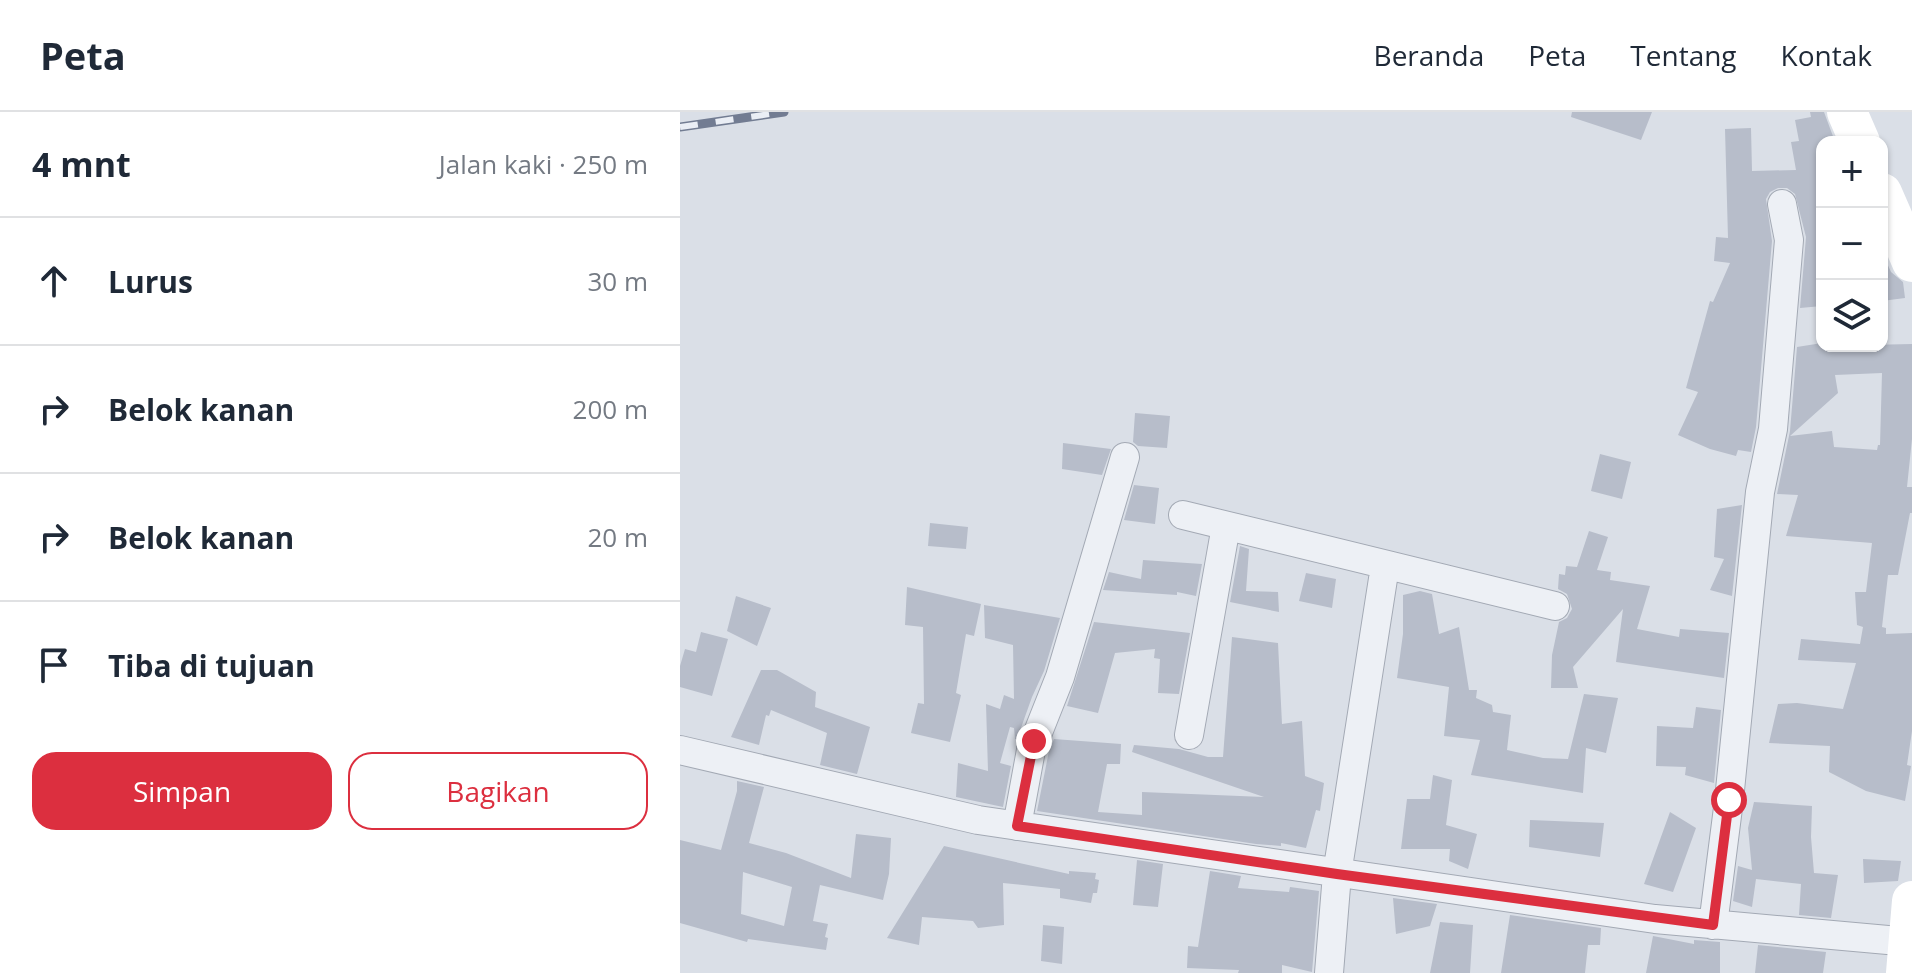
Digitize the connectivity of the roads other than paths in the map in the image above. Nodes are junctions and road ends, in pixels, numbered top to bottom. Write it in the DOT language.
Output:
graph roads {
  1 [pos="1847,112"];
  2 [pos="1857,136"];
  3 [pos="1782,204"];
  4 [pos="1888,207"];
  5 [pos="1912,262"];
  6 [pos="1125,457"];
  7 [pos="1183,515"];
  8 [pos="1226,526"];
  9 [pos="1385,566"];
  10 [pos="1555,606"];
  11 [pos="1189,735"];
  12 [pos="680,750"];
  13 [pos="1017,826"];
  14 [pos="1337,874"];
  15 [pos="1912,901"];
  16 [pos="1713,925"];
  17 [pos="1909,953"];
  18 [pos="1329,973"];
  1 -- 2 [label="street"];
  3 -- 16 [label="street"];
  4 -- 5 [label="street"];
  6 -- 13 [label="street"];
  7 -- 8 [label="street"];
  8 -- 9 [label="street"];
  8 -- 11 [label="street"];
  9 -- 10 [label="street"];
  9 -- 14 [label="street"];
  12 -- 13 [label="street"];
  13 -- 14 [label="street"];
  14 -- 16 [label="street"];
  14 -- 18 [label="street"];
  15 -- 17 [label="street"];
  16 -- 17 [label="street"];
}
